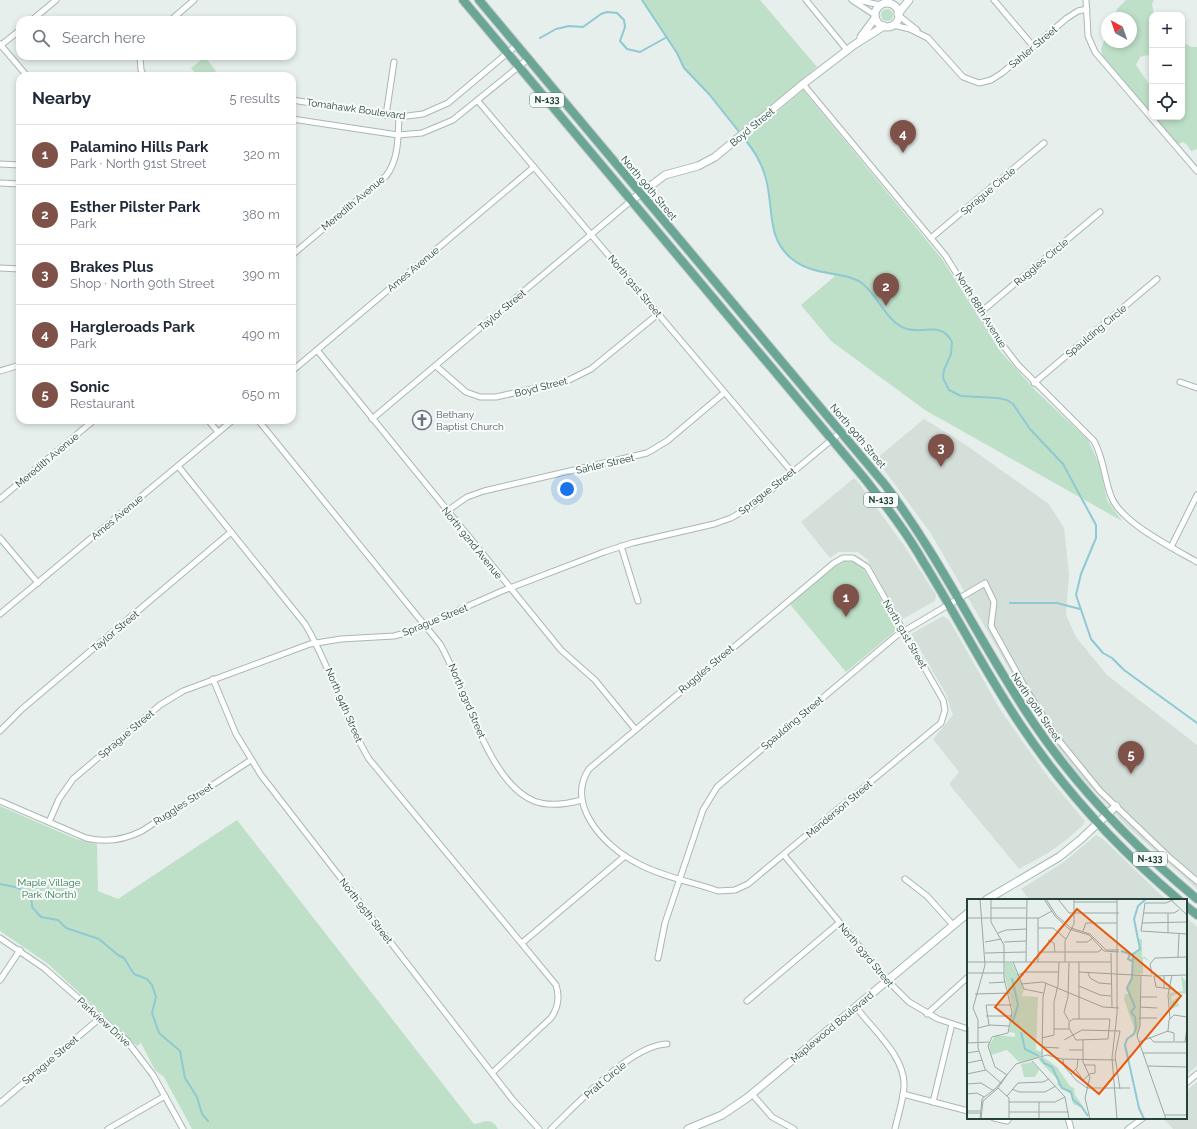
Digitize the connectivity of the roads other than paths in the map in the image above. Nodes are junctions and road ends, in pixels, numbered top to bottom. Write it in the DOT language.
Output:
graph roads {
  1 [pos="56,0"];
  2 [pos="194,0"];
  3 [pos="463,0"];
  4 [pos="479,0"];
  5 [pos="806,0"];
  6 [pos="852,0"];
  7 [pos="858,0"];
  8 [pos="900,0"];
  9 [pos="909,0"];
  10 [pos="994,0"];
  11 [pos="1086,0"];
  12 [pos="891,4"];
  13 [pos="880,5"];
  14 [pos="1086,9"];
  15 [pos="898,15"];
  16 [pos="37,16"];
  17 [pos="175,16"];
  18 [pos="875,17"];
  19 [pos="893,25"];
  20 [pos="884,26"];
  21 [pos="16,33"];
  22 [pos="922,35"];
  23 [pos="0,45"];
  24 [pos="517,45"];
  25 [pos="854,45"];
  26 [pos="1033,46"];
  27 [pos="847,50"];
  28 [pos="508,53"];
  29 [pos="528,59"];
  30 [pos="140,60"];
  31 [pos="394,62"];
  32 [pos="519,67"];
  33 [pos="24,72"];
  34 [pos="142,72"];
  35 [pos="803,84"];
  36 [pos="478,100"];
  37 [pos="296,101"];
  38 [pos="386,115"];
  39 [pos="399,116"];
  40 [pos="296,120"];
  41 [pos="398,135"];
  42 [pos="1044,144"];
  43 [pos="0,164"];
  44 [pos="16,165"];
  45 [pos="534,167"];
  46 [pos="1197,171"];
  47 [pos="0,183"];
  48 [pos="16,184"];
  49 [pos="641,193"];
  50 [pos="632,200"];
  51 [pos="1100,212"];
  52 [pos="592,234"];
  53 [pos="931,238"];
  54 [pos="296,252"];
  55 [pos="0,268"];
  56 [pos="16,269"];
  57 [pos="1157,279"];
  58 [pos="981,312"];
  59 [pos="658,314"];
  60 [pos="316,350"];
  61 [pos="16,366"];
  62 [pos="436,366"];
  63 [pos="296,367"];
  64 [pos="0,371"];
  65 [pos="1180,382"];
  66 [pos="1034,383"];
  67 [pos="1197,388"];
  68 [pos="724,393"];
  69 [pos="372,418"];
  70 [pos="89,424"];
  71 [pos="211,424"];
  72 [pos="228,424"];
  73 [pos="261,424"];
  74 [pos="218,432"];
  75 [pos="841,432"];
  76 [pos="832,439"];
  77 [pos="178,466"];
  78 [pos="792,472"];
  79 [pos="1197,495"];
  80 [pos="0,499"];
  81 [pos="447,511"];
  82 [pos="231,532"];
  83 [pos="0,538"];
  84 [pos="621,546"];
  85 [pos="1171,547"];
  86 [pos="853,558"];
  87 [pos="1197,562"];
  88 [pos="38,583"];
  89 [pos="510,588"];
  90 [pos="959,598"];
  91 [pos="638,601"];
  92 [pos="948,604"];
  93 [pos="0,614"];
  94 [pos="426,625"];
  95 [pos="904,630"];
  96 [pos="316,643"];
  97 [pos="213,679"];
  98 [pos="944,717"];
  99 [pos="635,729"];
  100 [pos="0,731"];
  101 [pos="251,760"];
  102 [pos="582,800"];
  103 [pos="0,801"];
  104 [pos="1116,806"];
  105 [pos="1107,814"];
  106 [pos="49,822"];
  107 [pos="1098,822"];
  108 [pos="784,855"];
  109 [pos="625,856"];
  110 [pos="680,878"];
  111 [pos="906,879"];
  112 [pos="1197,882"];
  113 [pos="988,899"];
  114 [pos="1178,899"];
  115 [pos="1197,899"];
  116 [pos="1187,907"];
  117 [pos="967,914"];
  118 [pos="1197,915"];
  119 [pos="839,923"];
  120 [pos="953,925"];
  121 [pos="0,938"];
  122 [pos="522,943"];
  123 [pos="20,950"];
  124 [pos="658,958"];
  125 [pos="967,978"];
  126 [pos="0,980"];
  127 [pos="888,981"];
  128 [pos="747,1001"];
  129 [pos="856,1007"];
  130 [pos="927,1014"];
  131 [pos="100,1018"];
  132 [pos="952,1024"];
  133 [pos="967,1029"];
  134 [pos="667,1044"];
  135 [pos="492,1073"];
  136 [pos="1197,1074"];
  137 [pos="1187,1082"];
  138 [pos="752,1094"];
  139 [pos="903,1094"];
  140 [pos="165,1096"];
  141 [pos="933,1102"];
  142 [pos="0,1103"];
  143 [pos="967,1111"];
  144 [pos="998,1119"];
  145 [pos="1008,1119"];
  146 [pos="1068,1119"];
  147 [pos="1142,1119"];
  148 [pos="108,1129"];
  149 [pos="183,1129"];
  150 [pos="539,1129"];
  151 [pos="551,1129"];
  152 [pos="688,1129"];
  153 [pos="794,1129"];
  154 [pos="895,1129"];
  155 [pos="1071,1129"];
  156 [pos="1128,1129"];
  1 -- 16 [label="street"];
  2 -- 17 [label="street"];
  3 -- 28 [label="main road, N-133"];
  4 -- 24 [label="main road, North 90th Street / N-133"];
  5 -- 27 [label="street"];
  6 -- 18 [label="street"];
  7 -- 13 [label="street"];
  8 -- 12 [label="street"];
  9 -- 15 [label="street"];
  10 -- 26 [label="street"];
  11 -- 14 [label="street"];
  12 -- 13 [label="street"];
  12 -- 15 [label="street"];
  13 -- 18 [label="street, Boyd Street"];
  14 -- 26 [label="street, Sahler Street"];
  14 -- 46 [label="street"];
  15 -- 19 [label="street"];
  15 -- 22 [label="street"];
  18 -- 20 [label="street"];
  18 -- 25 [label="street, Boyd Street"];
  19 -- 20 [label="street, Boyd Street"];
  19 -- 22 [label="street"];
  20 -- 25 [label="street, Boyd Street"];
  21 -- 23 [label="street"];
  22 -- 26 [label="street, Sahler Street"];
  23 -- 33 [label="street"];
  24 -- 28 [label="street, Tomahawk Boulevard"];
  24 -- 29 [label="main road, North 90th Street / N-133"];
  25 -- 27 [label="street, Boyd Street"];
  27 -- 35 [label="street, Boyd Street"];
  28 -- 32 [label="main road, N-133"];
  28 -- 39 [label="street, Tomahawk Boulevard"];
  29 -- 32 [label="street, Tomahawk Boulevard"];
  29 -- 49 [label="main road, North 90th Street / N-133"];
  30 -- 34 [label="street"];
  31 -- 38 [label="street"];
  32 -- 36 [label="street, Tomahawk Boulevard"];
  32 -- 50 [label="main road, N-133"];
  35 -- 49 [label="street, Boyd Street"];
  35 -- 53 [label="street, North 88th Avenue"];
  36 -- 41 [label="street, Tomahawk Boulevard"];
  36 -- 45 [label="street, North 91st Street"];
  37 -- 38 [label="street, Tomahawk Boulevard"];
  38 -- 39 [label="street, Tomahawk Boulevard"];
  39 -- 41 [label="street, Meredith Avenue"];
  40 -- 41 [label="street, Tomahawk Boulevard"];
  41 -- 54 [label="street, Meredith Avenue"];
  42 -- 53 [label="street, Sprague Circle"];
  43 -- 44 [label="street"];
  45 -- 52 [label="street, North 91st Street"];
  45 -- 60 [label="street, Ames Avenue"];
  47 -- 48 [label="street"];
  49 -- 50 [label="street, Boyd Street"];
  49 -- 75 [label="main road, North 90th Street / N-133"];
  50 -- 52 [label="street, Taylor Street"];
  50 -- 76 [label="main road, N-133"];
  51 -- 58 [label="street, Ruggles Circle"];
  52 -- 59 [label="street, North 91st Street"];
  52 -- 62 [label="street, Taylor Street"];
  53 -- 58 [label="street, North 88th Avenue"];
  55 -- 56 [label="street"];
  57 -- 66 [label="street, Spaulding Circle"];
  58 -- 66 [label="street, North 88th Avenue"];
  59 -- 62 [label="street, Boyd Street"];
  59 -- 68 [label="street, North 91st Street"];
  60 -- 63 [label="street, Ames Avenue"];
  60 -- 69 [label="street, North 92nd Avenue"];
  61 -- 64 [label="street"];
  62 -- 69 [label="street, Taylor Street"];
  65 -- 67 [label="street"];
  66 -- 85 [label="street, North 88th Avenue"];
  68 -- 78 [label="street, North 91st Street"];
  68 -- 81 [label="street, Sahler Street"];
  69 -- 81 [label="street, North 92nd Avenue"];
  70 -- 80 [label="street, Meredith Avenue"];
  71 -- 74 [label="street"];
  72 -- 74 [label="street, Ames Avenue"];
  73 -- 94 [label="street, North 93rd Street"];
  74 -- 77 [label="street, Ames Avenue"];
  75 -- 76 [label="street, Sprague Street"];
  75 -- 90 [label="main road, North 90th Street / N-133"];
  76 -- 78 [label="street, Sprague Street"];
  76 -- 92 [label="main road, N-133"];
  77 -- 82 [label="street, North 94th Street"];
  77 -- 88 [label="street, Ames Avenue"];
  78 -- 84 [label="street, Sprague Street"];
  79 -- 85 [label="street"];
  81 -- 89 [label="street, North 92nd Avenue"];
  82 -- 96 [label="street, North 94th Street"];
  82 -- 100 [label="street, Taylor Street"];
  83 -- 88 [label="street"];
  84 -- 89 [label="street, Sprague Street"];
  84 -- 91 [label="street"];
  85 -- 87 [label="street, North 88th Avenue"];
  86 -- 95 [label="street, North 91st Street"];
  86 -- 99 [label="street, Ruggles Street"];
  88 -- 93 [label="street, Ames Avenue"];
  89 -- 94 [label="street, Sprague Street"];
  89 -- 99 [label="street, North 92nd Avenue"];
  90 -- 92 [label="street, Spaulding Street"];
  90 -- 104 [label="street, Spaulding Street"];
  90 -- 105 [label="main road, North 90th Street / N-133"];
  92 -- 95 [label="street, Spaulding Street"];
  92 -- 107 [label="main road, N-133"];
  94 -- 96 [label="street, Sprague Street"];
  94 -- 102 [label="street, North 93rd Street"];
  95 -- 98 [label="street, North 91st Street"];
  95 -- 110 [label="street, Spaulding Street"];
  96 -- 97 [label="street, Sprague Street"];
  96 -- 122 [label="street, North 94th Street"];
  97 -- 101 [label="street, North 95th Street"];
  97 -- 106 [label="street, Sprague Street"];
  98 -- 108 [label="street, Manderson Street"];
  99 -- 102 [label="street, Ruggles Street"];
  101 -- 106 [label="street, Ruggles Street"];
  101 -- 135 [label="street, North 95th Street"];
  102 -- 109 [label="street"];
  103 -- 106 [label="street, Ruggles Street"];
  104 -- 105 [label="street"];
  104 -- 112 [label="street"];
  105 -- 107 [label="street"];
  105 -- 115 [label="main road, North 90th Street / N-133"];
  107 -- 113 [label="street"];
  107 -- 114 [label="main road, N-133"];
  108 -- 110 [label="street, Manderson Street"];
  108 -- 119 [label="street, North 93rd Street"];
  109 -- 110 [label="street"];
  109 -- 122 [label="street"];
  110 -- 124 [label="street, Spaulding Street"];
  111 -- 120 [label="street"];
  116 -- 118 [label="main road"];
  117 -- 120 [label="street, Maplewood Boulevard"];
  119 -- 127 [label="street, North 93rd Street"];
  119 -- 128 [label="street"];
  120 -- 127 [label="street, Maplewood Boulevard"];
  121 -- 123 [label="street, Parkview Drive"];
  122 -- 135 [label="street, North 94th Street"];
  123 -- 126 [label="street"];
  123 -- 131 [label="street, Parkview Drive"];
  125 -- 130 [label="street"];
  127 -- 129 [label="street, Maplewood Boulevard"];
  127 -- 130 [label="street, North 93rd Street"];
  129 -- 138 [label="street, Maplewood Boulevard"];
  129 -- 139 [label="street"];
  130 -- 132 [label="street, North 93rd Street"];
  131 -- 140 [label="street, Parkview Drive"];
  131 -- 142 [label="street, Sprague Street"];
  132 -- 133 [label="street, North 93rd Street"];
  132 -- 141 [label="street"];
  134 -- 151 [label="street, Pratt Circle"];
  135 -- 150 [label="street, North 95th Street"];
  136 -- 137 [label="street"];
  138 -- 152 [label="street, Maplewood Boulevard"];
  138 -- 153 [label="street"];
  139 -- 141 [label="street"];
  139 -- 154 [label="street"];
  140 -- 148 [label="street"];
  140 -- 149 [label="street, Parkview Drive"];
  141 -- 143 [label="street"];
  144 -- 145 [label="street"];
  146 -- 155 [label="street"];
  147 -- 156 [label="street"];
}
